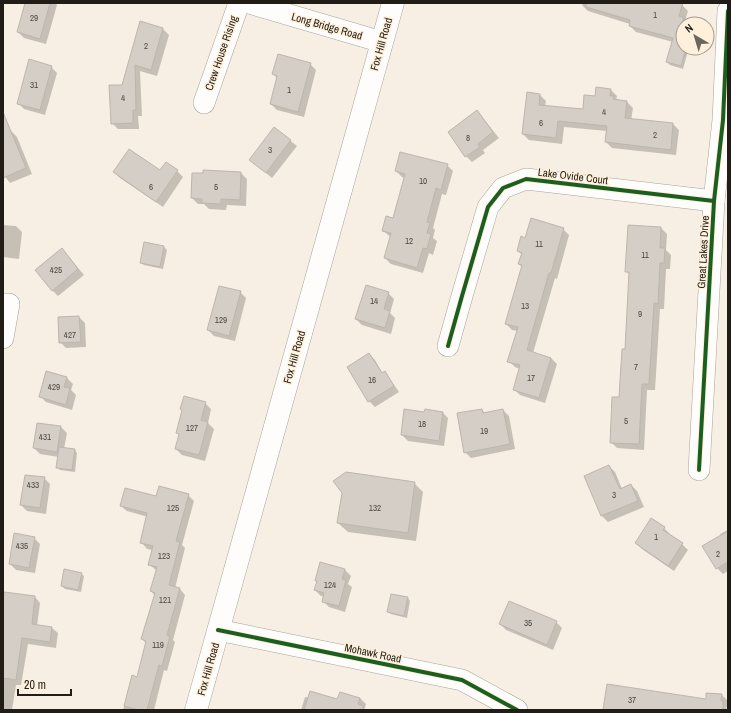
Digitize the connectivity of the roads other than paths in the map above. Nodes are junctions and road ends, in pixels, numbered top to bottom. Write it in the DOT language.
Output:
graph roads {
  1 [pos="239,3"];
  2 [pos="249,3"];
  3 [pos="393,3"];
  4 [pos="728,11"];
  5 [pos="382,42"];
  6 [pos="204,103"];
  7 [pos="725,120"];
  8 [pos="714,201"];
  9 [pos="3,304"];
  10 [pos="3,338"];
  11 [pos="448,346"];
  12 [pos="699,470"];
  13 [pos="218,630"];
  14 [pos="196,710"];
  15 [pos="517,710"];
  1 -- 6 [label="street, Crew House Rising"];
  2 -- 5 [label="street, Long Bridge Road"];
  3 -- 5 [label="main road, Fox Hill Road"];
  4 -- 7 [label="street, Great Lakes Drive"];
  5 -- 13 [label="main road, Fox Hill Road"];
  7 -- 8 [label="street, Great Lakes Drive"];
  8 -- 11 [label="street, Lake Ovide Court"];
  8 -- 12 [label="street, Great Lakes Drive"];
  9 -- 10 [label="street"];
  13 -- 14 [label="main road, Fox Hill Road"];
  13 -- 15 [label="street, Mohawk Road"];
}
